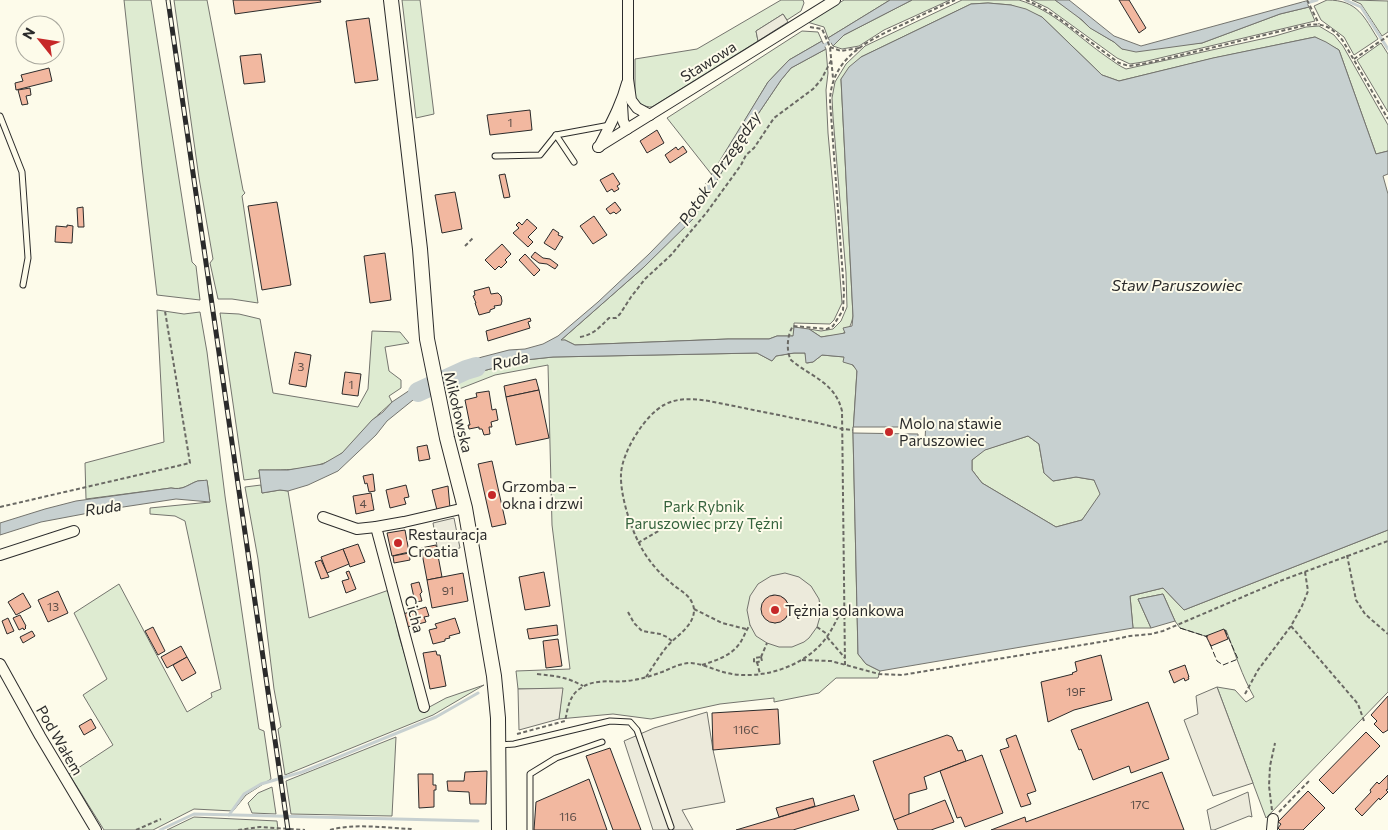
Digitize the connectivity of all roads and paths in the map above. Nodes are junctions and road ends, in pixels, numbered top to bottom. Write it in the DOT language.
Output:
graph roads {
  1 [pos="391,0"];
  2 [pos="628,0"];
  3 [pos="835,0"];
  4 [pos="955,0"];
  5 [pos="1026,0"];
  6 [pos="1307,0"];
  7 [pos="1319,24"];
  8 [pos="803,27"];
  9 [pos="1388,36"];
  10 [pos="830,47"];
  11 [pos="859,48"];
  12 [pos="832,59"];
  13 [pos="1354,59"];
  14 [pos="833,82"];
  15 [pos="627,100"];
  16 [pos="650,115"];
  17 [pos="0,116"];
  18 [pos="1388,119"];
  19 [pos="611,124"];
  20 [pos="629,128"];
  21 [pos="556,135"];
  22 [pos="495,156"];
  23 [pos="574,162"];
  24 [pos="473,238"];
  25 [pos="465,246"];
  26 [pos="23,285"];
  27 [pos="165,311"];
  28 [pos="580,337"];
  29 [pos="842,429"];
  30 [pos="853,430"];
  31 [pos="0,507"];
  32 [pos="465,508"];
  33 [pos="323,518"];
  34 [pos="677,520"];
  35 [pos="376,528"];
  36 [pos="74,531"];
  37 [pos="1388,541"];
  38 [pos="638,543"];
  39 [pos="0,555"];
  40 [pos="1347,555"];
  41 [pos="1305,571"];
  42 [pos="844,605"];
  43 [pos="694,609"];
  44 [pos="628,612"];
  45 [pos="750,625"];
  46 [pos="1291,626"];
  47 [pos="816,627"];
  48 [pos="746,629"];
  49 [pos="1388,634"];
  50 [pos="827,636"];
  51 [pos="672,641"];
  52 [pos="767,643"];
  53 [pos="761,657"];
  54 [pos="845,658"];
  55 [pos="802,660"];
  56 [pos="758,662"];
  57 [pos="0,664"];
  58 [pos="701,665"];
  59 [pos="845,665"];
  60 [pos="537,674"];
  61 [pos="760,674"];
  62 [pos="646,677"];
  63 [pos="583,686"];
  64 [pos="1245,694"];
  65 [pos="424,707"];
  66 [pos="1364,721"];
  67 [pos="602,742"];
  68 [pos="1274,743"];
  69 [pos="514,744"];
  70 [pos="498,746"];
  71 [pos="1309,781"];
  72 [pos="161,819"];
  73 [pos="1273,819"];
  74 [pos="670,827"];
  75 [pos="96,830"];
  76 [pos="136,830"];
  77 [pos="238,830"];
  78 [pos="305,830"];
  79 [pos="330,830"];
  80 [pos="414,830"];
  81 [pos="499,830"];
  82 [pos="530,830"];
  83 [pos="1272,830"];
  1 -- 32 [label="main road, Mikołowska"];
  2 -- 15 [label="street"];
  3 -- 16 [label="street, Stawowa"];
  4 -- 11 [label="path"];
  5 -- 7 [label="path"];
  6 -- 7 [label="path"];
  7 -- 13 [label="path"];
  8 -- 10 [label="path"];
  9 -- 13 [label="path"];
  10 -- 11 [label="path"];
  10 -- 12 [label="path"];
  11 -- 14 [label="path"];
  12 -- 14 [label="path"];
  12 -- 28 [label="path"];
  13 -- 18 [label="path"];
  14 -- 29 [label="path"];
  15 -- 16 [label="street"];
  15 -- 19 [label="street"];
  15 -- 20 [label="street"];
  16 -- 20 [label="street, Stawowa"];
  17 -- 26 [label="lane"];
  19 -- 20 [label="street, Stawowa"];
  19 -- 21 [label="lane"];
  21 -- 22 [label="lane"];
  21 -- 23 [label="lane"];
  24 -- 25 [label="path"];
  27 -- 31 [label="path"];
  29 -- 30 [label="path"];
  29 -- 38 [label="path"];
  29 -- 42 [label="path"];
  32 -- 35 [label="street"];
  32 -- 70 [label="main road, Mikołowska"];
  33 -- 35 [label="street"];
  34 -- 38 [label="path"];
  35 -- 65 [label="street, Cicha"];
  36 -- 39 [label="street"];
  37 -- 40 [label="path"];
  38 -- 43 [label="path"];
  40 -- 41 [label="path"];
  40 -- 49 [label="path"];
  41 -- 46 [label="path"];
  41 -- 59 [label="path"];
  42 -- 50 [label="path"];
  42 -- 54 [label="path"];
  43 -- 48 [label="path"];
  43 -- 51 [label="path"];
  44 -- 51 [label="path"];
  45 -- 48 [label="path"];
  46 -- 64 [label="path"];
  46 -- 66 [label="path"];
  47 -- 50 [label="path"];
  48 -- 58 [label="path"];
  50 -- 54 [label="path"];
  50 -- 55 [label="path"];
  51 -- 62 [label="path"];
  52 -- 53 [label="path"];
  53 -- 56 [label="path"];
  53 -- 56 [label="path"];
  54 -- 59 [label="path"];
  55 -- 59 [label="path"];
  55 -- 61 [label="path"];
  56 -- 61 [label="path"];
  57 -- 75 [label="street, Pod Wałem"];
  58 -- 61 [label="path"];
  58 -- 62 [label="path"];
  60 -- 63 [label="path"];
  62 -- 63 [label="path"];
  63 -- 69 [label="path"];
  67 -- 82 [label="lane"];
  68 -- 73 [label="path"];
  69 -- 70 [label="lane"];
  69 -- 74 [label="lane"];
  70 -- 81 [label="main road, Mikołowska"];
  71 -- 73 [label="path"];
  72 -- 76 [label="path"];
  73 -- 83 [label="street"];
  77 -- 78 [label="path"];
  79 -- 80 [label="path"];
}
